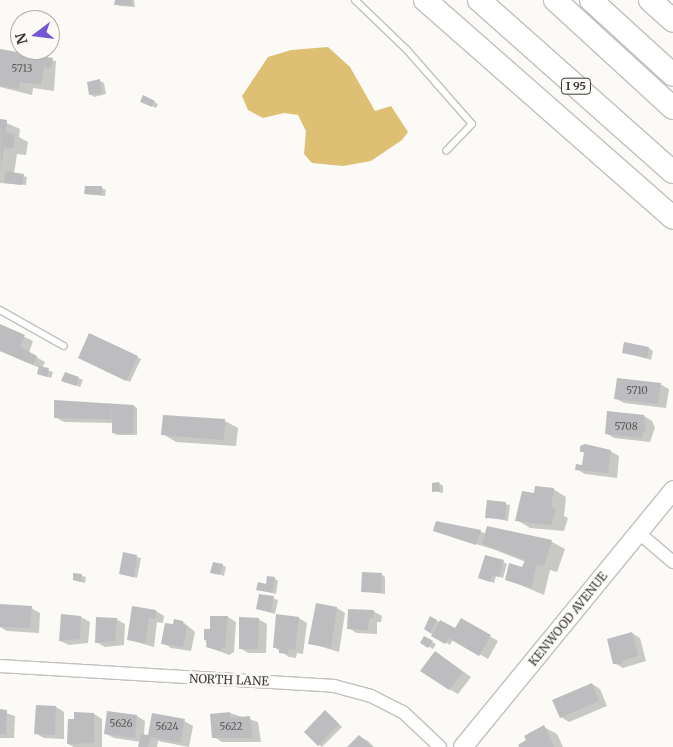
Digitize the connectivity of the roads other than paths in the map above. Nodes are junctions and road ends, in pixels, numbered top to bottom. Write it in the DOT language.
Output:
graph roads {
  1 [pos="355,0"];
  2 [pos="425,0"];
  3 [pos="479,0"];
  4 [pos="555,0"];
  5 [pos="591,0"];
  6 [pos="650,0"];
  7 [pos="673,21"];
  8 [pos="673,75"];
  9 [pos="673,108"];
  10 [pos="446,151"];
  11 [pos="673,172"];
  12 [pos="673,218"];
  13 [pos="0,310"];
  14 [pos="64,346"];
  15 [pos="673,490"];
  16 [pos="639,533"];
  17 [pos="673,562"];
  18 [pos="0,666"];
  19 [pos="440,747"];
  20 [pos="462,747"];
  1 -- 10 [label="lane"];
  2 -- 12 [label="highway"];
  3 -- 11 [label="highway, I 95"];
  4 -- 9 [label="highway"];
  5 -- 8 [label="highway"];
  6 -- 7 [label="highway"];
  13 -- 14 [label="lane"];
  15 -- 16 [label="main road, KENWOOD AVENUE"];
  16 -- 17 [label="street"];
  16 -- 20 [label="main road, KENWOOD AVENUE"];
  18 -- 19 [label="street, NORTH LANE"];
}
